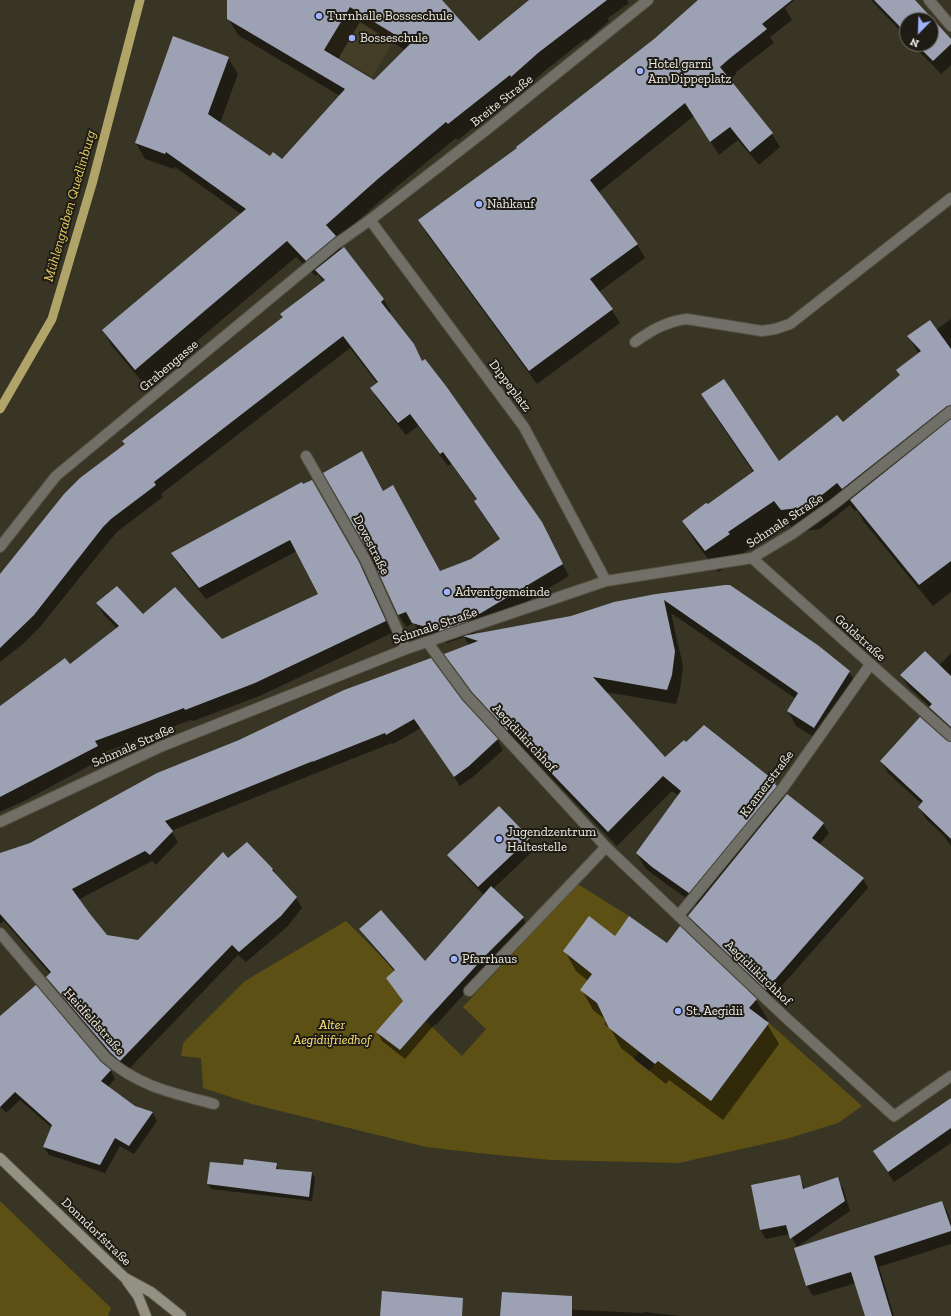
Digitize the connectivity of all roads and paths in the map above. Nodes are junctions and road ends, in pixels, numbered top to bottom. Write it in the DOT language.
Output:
graph roads {
  1 [pos="648,0"];
  2 [pos="929,0"];
  3 [pos="951,26"];
  4 [pos="951,198"];
  5 [pos="370,220"];
  6 [pos="635,342"];
  7 [pos="951,411"];
  8 [pos="306,456"];
  9 [pos="0,547"];
  10 [pos="752,558"];
  11 [pos="606,581"];
  12 [pos="428,643"];
  13 [pos="406,649"];
  14 [pos="870,665"];
  15 [pos="951,736"];
  16 [pos="0,822"];
  17 [pos="606,847"];
  18 [pos="679,915"];
  19 [pos="0,933"];
  20 [pos="469,991"];
  21 [pos="951,1076"];
  22 [pos="214,1104"];
  23 [pos="0,1158"];
  24 [pos="125,1278"];
  25 [pos="146,1316"];
  26 [pos="181,1316"];
  1 -- 5 [label="street, Breite Straße"];
  2 -- 3 [label="street"];
  4 -- 6 [label="street"];
  5 -- 9 [label="street, Grabengasse"];
  5 -- 11 [label="street, Dippeplatz"];
  7 -- 10 [label="street, Schmale Straße"];
  8 -- 13 [label="street, Dovestraße"];
  10 -- 11 [label="street, Schmale Straße"];
  10 -- 14 [label="street, Goldstraße"];
  11 -- 12 [label="street, Schmale Straße"];
  12 -- 13 [label="street, Schmale Straße"];
  12 -- 17 [label="street, Aegidiikirchhof"];
  13 -- 16 [label="street, Schmale Straße"];
  14 -- 15 [label="street, Goldstraße"];
  14 -- 18 [label="street, Kramerstraße"];
  17 -- 18 [label="street, Aegidiikirchhof"];
  17 -- 20 [label="street"];
  18 -- 21 [label="street, Aegidiikirchhof"];
  19 -- 22 [label="street, Heidfeldstraße"];
  23 -- 24 [label="main road, Donndorfstraße"];
  24 -- 25 [label="main road"];
  24 -- 26 [label="main road, Donndorfstraße"];
}
